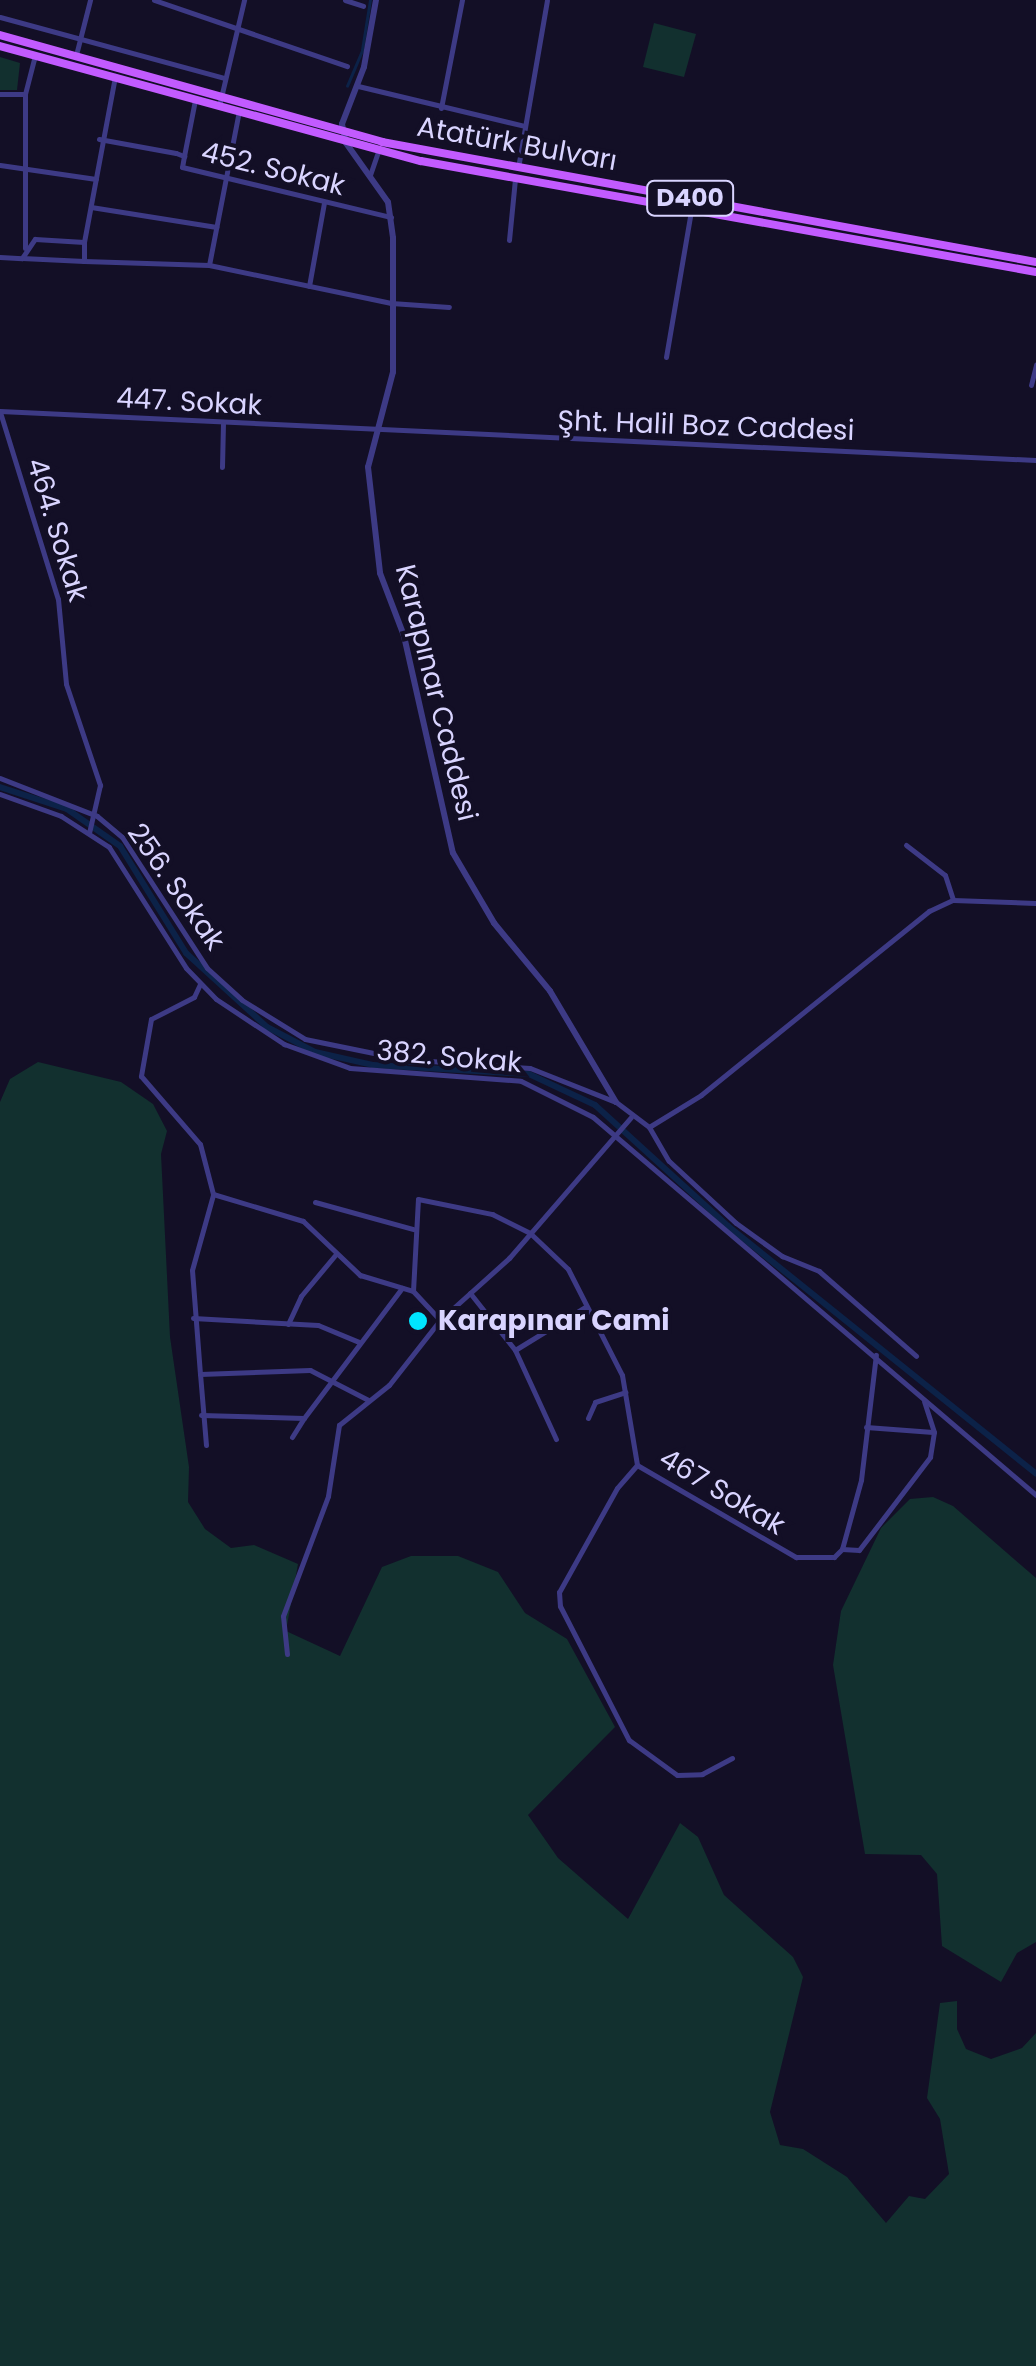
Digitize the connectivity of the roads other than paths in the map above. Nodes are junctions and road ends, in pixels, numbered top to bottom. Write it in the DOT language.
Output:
graph roads {
  1 [pos="90,0"];
  2 [pos="154,0"];
  3 [pos="244,0"];
  4 [pos="344,0"];
  5 [pos="376,0"];
  6 [pos="462,0"];
  7 [pos="547,0"];
  8 [pos="364,6"];
  9 [pos="0,18"];
  10 [pos="236,27"];
  11 [pos="0,36"];
  12 [pos="80,38"];
  13 [pos="0,46"];
  14 [pos="35,54"];
  15 [pos="74,61"];
  16 [pos="347,66"];
  17 [pos="114,76"];
  18 [pos="225,78"];
  19 [pos="358,86"];
  20 [pos="0,94"];
  21 [pos="25,94"];
  22 [pos="196,99"];
  23 [pos="220,102"];
  24 [pos="240,108"];
  25 [pos="441,108"];
  26 [pos="524,126"];
  27 [pos="346,138"];
  28 [pos="99,139"];
  29 [pos="380,146"];
  30 [pos="184,156"];
  31 [pos="0,165"];
  32 [pos="22,169"];
  33 [pos="517,172"];
  34 [pos="370,175"];
  35 [pos="96,179"];
  36 [pos="226,179"];
  37 [pos="324,203"];
  38 [pos="91,207"];
  39 [pos="692,208"];
  40 [pos="391,217"];
  41 [pos="216,227"];
  42 [pos="510,240"];
  43 [pos="84,242"];
  44 [pos="24,248"];
  45 [pos="0,257"];
  46 [pos="22,258"];
  47 [pos="84,262"];
  48 [pos="1036,262"];
  49 [pos="209,266"];
  50 [pos="1036,272"];
  51 [pos="309,286"];
  52 [pos="392,303"];
  53 [pos="450,307"];
  54 [pos="666,358"];
  55 [pos="1036,365"];
  56 [pos="1030,385"];
  57 [pos="0,412"];
  58 [pos="222,424"];
  59 [pos="375,431"];
  60 [pos="1036,460"];
  61 [pos="222,467"];
  62 [pos="0,778"];
  63 [pos="0,794"];
  64 [pos="96,818"];
  65 [pos="89,832"];
  66 [pos="906,845"];
  67 [pos="953,900"];
  68 [pos="1036,903"];
  69 [pos="200,984"];
  70 [pos="616,1102"];
  71 [pos="628,1120"];
  72 [pos="649,1127"];
  73 [pos="616,1134"];
  74 [pos="213,1194"];
  75 [pos="315,1202"];
  76 [pos="412,1229"];
  77 [pos="530,1233"];
  78 [pos="336,1254"];
  79 [pos="402,1288"];
  80 [pos="413,1291"];
  81 [pos="470,1293"];
  82 [pos="586,1307"];
  83 [pos="193,1318"];
  84 [pos="440,1320"];
  85 [pos="288,1324"];
  86 [pos="359,1342"];
  87 [pos="515,1350"];
  88 [pos="876,1355"];
  89 [pos="916,1356"];
  90 [pos="200,1374"];
  91 [pos="334,1377"];
  92 [pos="625,1392"];
  93 [pos="922,1397"];
  94 [pos="368,1400"];
  95 [pos="200,1415"];
  96 [pos="304,1418"];
  97 [pos="588,1418"];
  98 [pos="866,1427"];
  99 [pos="934,1432"];
  100 [pos="292,1437"];
  101 [pos="556,1438"];
  102 [pos="206,1446"];
  103 [pos="638,1465"];
  104 [pos="1036,1494"];
  105 [pos="842,1548"];
  106 [pos="287,1654"];
  107 [pos="732,1758"];
  1 -- 12 [label="street"];
  2 -- 10 [label="street"];
  3 -- 10 [label="street"];
  4 -- 8 [label="street"];
  5 -- 19 [label="street"];
  6 -- 25 [label="street"];
  7 -- 26 [label="street"];
  9 -- 12 [label="street"];
  10 -- 16 [label="street"];
  10 -- 18 [label="street"];
  11 -- 15 [label="main road, D400"];
  12 -- 15 [label="street"];
  12 -- 18 [label="street"];
  13 -- 14 [label="main road, D400"];
  14 -- 15 [label="main road, D400"];
  14 -- 21 [label="street"];
  15 -- 17 [label="main road, D400"];
  15 -- 23 [label="main road, D400"];
  17 -- 22 [label="main road, D400"];
  17 -- 28 [label="street"];
  18 -- 23 [label="street"];
  19 -- 25 [label="street"];
  19 -- 27 [label="street"];
  20 -- 21 [label="street"];
  21 -- 32 [label="street"];
  22 -- 23 [label="main road, D400"];
  22 -- 30 [label="street"];
  23 -- 24 [label="main road, D400"];
  24 -- 27 [label="main road, D400"];
  24 -- 36 [label="street"];
  25 -- 26 [label="street"];
  26 -- 33 [label="street"];
  27 -- 29 [label="main road, Atatürk Bulvarı / D400"];
  27 -- 34 [label="street, Karapınar Caddesi"];
  28 -- 30 [label="street, 452. Sokak"];
  28 -- 35 [label="street"];
  29 -- 33 [label="main road, Atatürk Bulvarı / D400"];
  29 -- 34 [label="street"];
  30 -- 36 [label="street, 452. Sokak"];
  31 -- 32 [label="street"];
  32 -- 35 [label="street"];
  32 -- 44 [label="street"];
  33 -- 39 [label="main road, Atatürk Bulvarı / D400"];
  33 -- 42 [label="street"];
  33 -- 48 [label="main road, Atatürk Bulvarı / D400"];
  34 -- 40 [label="street, Karapınar Caddesi"];
  35 -- 38 [label="street"];
  36 -- 37 [label="street, 452. Sokak"];
  36 -- 41 [label="street"];
  37 -- 40 [label="street, 452. Sokak"];
  37 -- 51 [label="street"];
  38 -- 41 [label="street"];
  38 -- 43 [label="street"];
  39 -- 50 [label="main road, Atatürk Bulvarı / D400"];
  39 -- 54 [label="street"];
  40 -- 52 [label="street, Karapınar Caddesi"];
  41 -- 49 [label="street"];
  43 -- 44 [label="street"];
  43 -- 47 [label="street"];
  44 -- 46 [label="street"];
  45 -- 46 [label="street"];
  46 -- 47 [label="street"];
  47 -- 49 [label="street"];
  49 -- 51 [label="street"];
  51 -- 52 [label="street"];
  52 -- 53 [label="street"];
  52 -- 59 [label="street, Karapınar Caddesi"];
  55 -- 56 [label="street"];
  57 -- 58 [label="street, 447. Sokak"];
  57 -- 64 [label="street, 464. Sokak"];
  58 -- 59 [label="street, 447. Sokak"];
  58 -- 61 [label="street"];
  59 -- 60 [label="street, Şht. Halil Boz Caddesi"];
  59 -- 70 [label="street, Karapınar Caddesi"];
  62 -- 64 [label="street, 256. Sokak"];
  63 -- 65 [label="street, 382. Sokak"];
  64 -- 65 [label="street, 464. Sokak"];
  64 -- 70 [label="street, 256. Sokak"];
  65 -- 69 [label="street, 382. Sokak"];
  66 -- 67 [label="street"];
  67 -- 68 [label="street"];
  67 -- 72 [label="street"];
  69 -- 73 [label="street, 382. Sokak"];
  69 -- 74 [label="street"];
  70 -- 71 [label="street, 256. Sokak"];
  71 -- 72 [label="street, 256. Sokak"];
  71 -- 73 [label="street"];
  72 -- 89 [label="street"];
  73 -- 77 [label="street"];
  73 -- 88 [label="street, 382. Sokak"];
  74 -- 78 [label="street"];
  74 -- 83 [label="street"];
  75 -- 76 [label="street"];
  76 -- 77 [label="street, 467 Sokak"];
  76 -- 80 [label="street"];
  77 -- 81 [label="street"];
  77 -- 82 [label="street, 467 Sokak"];
  78 -- 79 [label="street"];
  78 -- 85 [label="street"];
  79 -- 80 [label="street"];
  79 -- 86 [label="street"];
  80 -- 84 [label="street"];
  81 -- 84 [label="street"];
  81 -- 87 [label="street"];
  82 -- 87 [label="street"];
  82 -- 92 [label="street, 467 Sokak"];
  83 -- 85 [label="street"];
  83 -- 90 [label="street"];
  84 -- 94 [label="street"];
  85 -- 86 [label="street"];
  86 -- 91 [label="street"];
  87 -- 101 [label="street"];
  88 -- 93 [label="street, 382. Sokak"];
  88 -- 98 [label="street"];
  90 -- 91 [label="street"];
  90 -- 95 [label="street"];
  91 -- 94 [label="street"];
  91 -- 96 [label="street"];
  92 -- 97 [label="street"];
  92 -- 103 [label="street, 467 Sokak"];
  93 -- 99 [label="street"];
  93 -- 104 [label="street, 382. Sokak"];
  94 -- 106 [label="street"];
  95 -- 96 [label="street"];
  95 -- 102 [label="street"];
  96 -- 100 [label="street"];
  98 -- 99 [label="street"];
  98 -- 105 [label="street"];
  99 -- 105 [label="street"];
  103 -- 105 [label="street, 467 Sokak"];
  103 -- 107 [label="street, 467 Sokak"];
}
